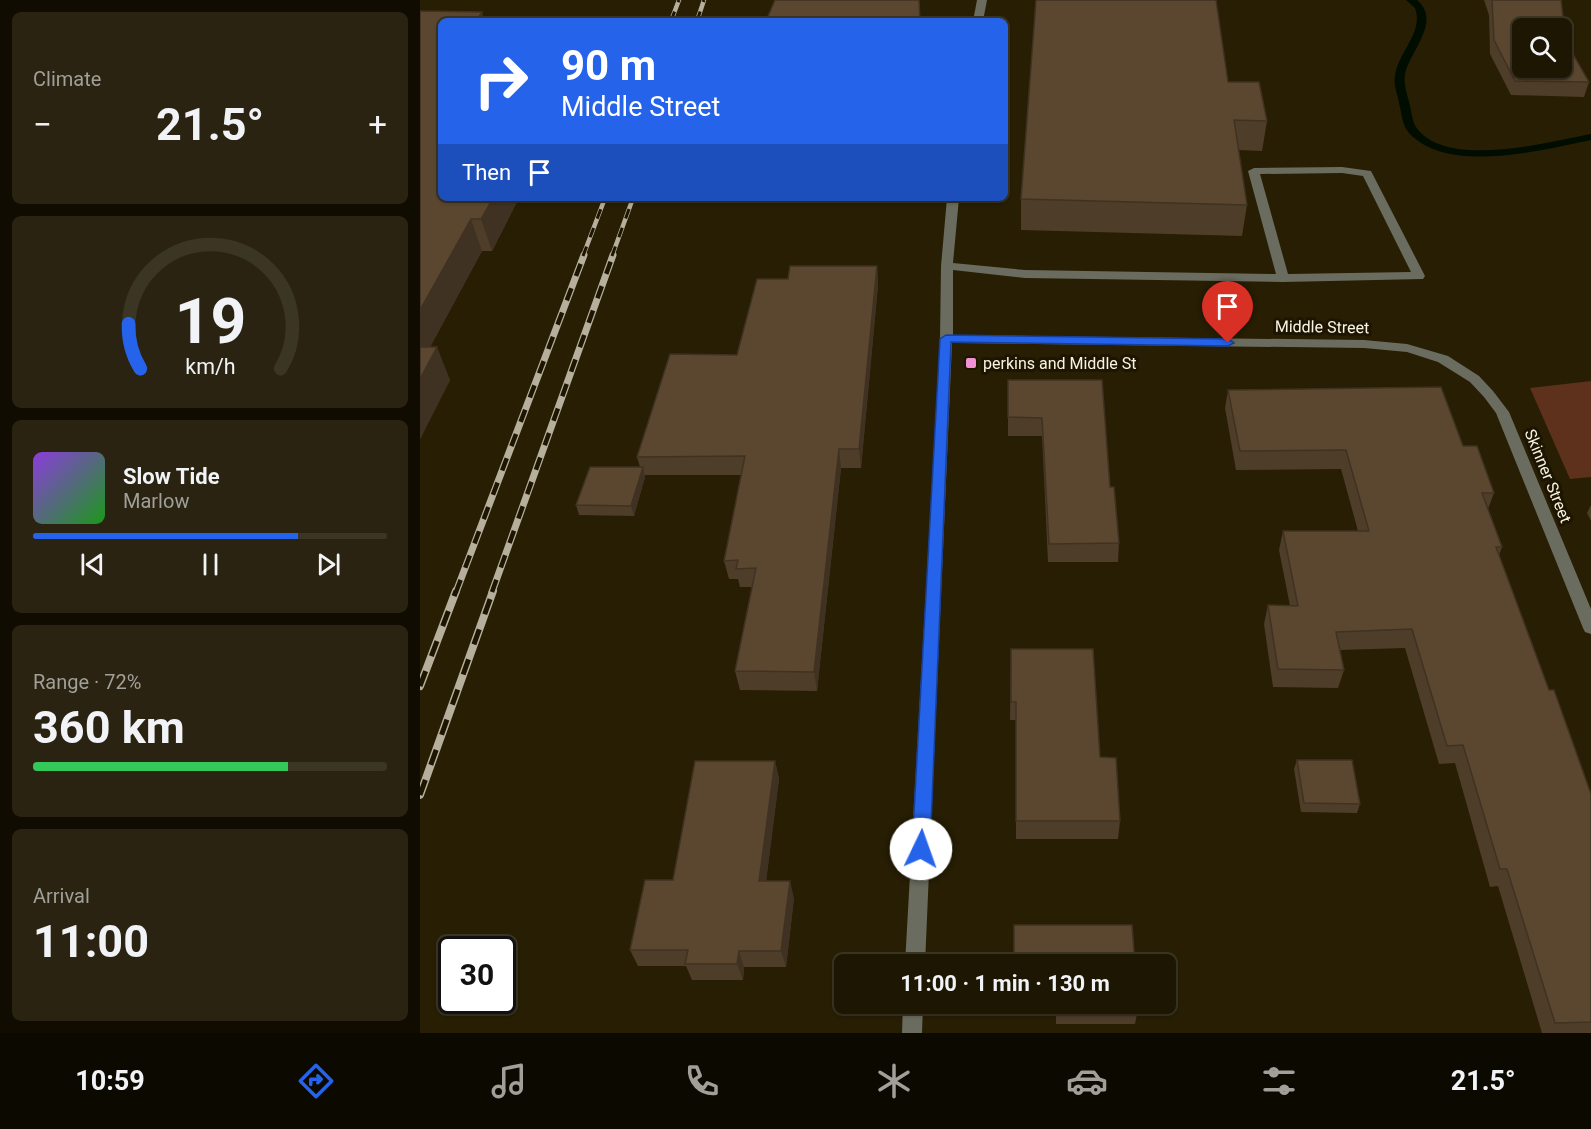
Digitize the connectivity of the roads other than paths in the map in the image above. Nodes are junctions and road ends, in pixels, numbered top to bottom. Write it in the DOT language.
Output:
graph roads {
  1 [pos="982,0"];
  2 [pos="979,18"];
  3 [pos="953,201"];
  4 [pos="947,266"];
  5 [pos="1283,278"];
  6 [pos="946,339"];
  7 [pos="1444,360"];
  8 [pos="1591,628"];
  9 [pos="915,954"];
  10 [pos="913,1014"];
  11 [pos="912,1033"];
  1 -- 2 [label="street"];
  3 -- 4 [label="street"];
  4 -- 5 [label="street"];
  4 -- 6 [label="street"];
  5 -- 5 [label="street"];
  6 -- 7 [label="street, Middle Street"];
  6 -- 9 [label="street"];
  7 -- 8 [label="street, Skinner Street"];
  10 -- 11 [label="street"];
}
